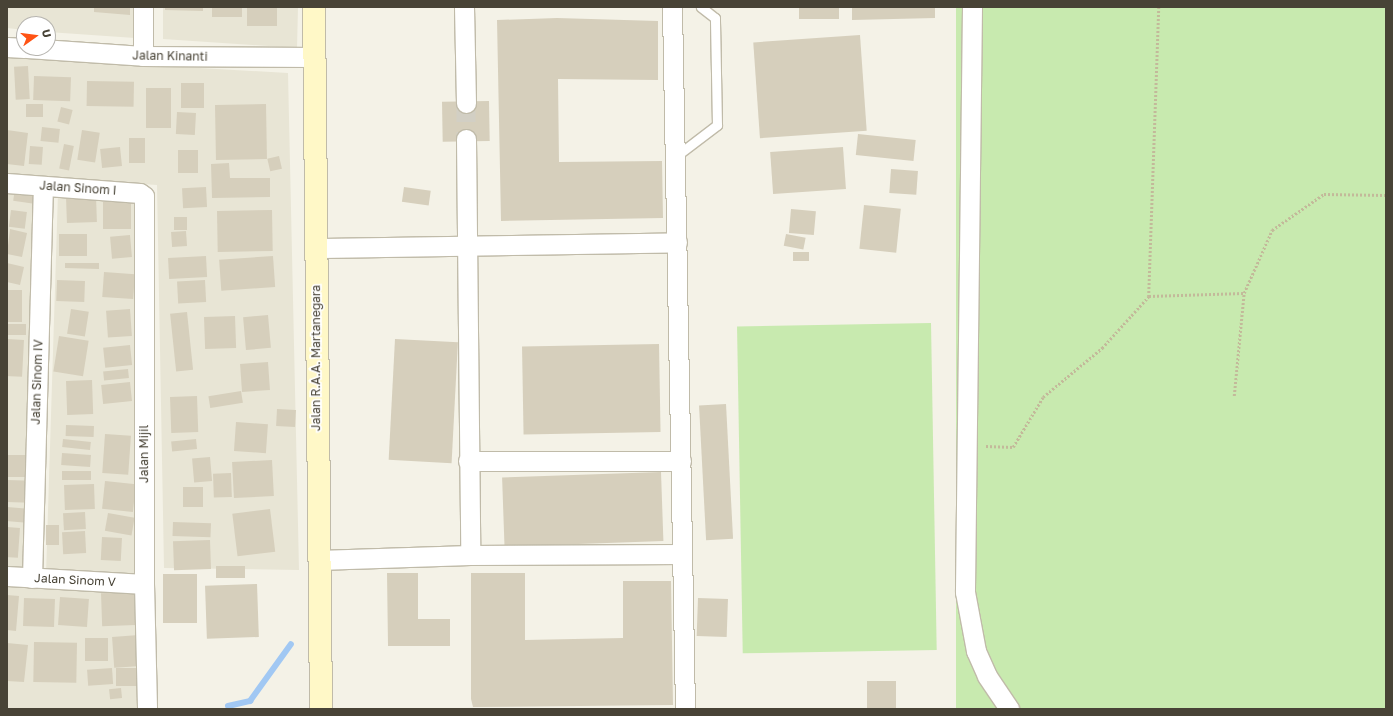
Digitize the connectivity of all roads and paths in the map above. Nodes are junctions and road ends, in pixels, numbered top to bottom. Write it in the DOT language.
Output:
graph roads {
  1 [pos="143,7"];
  2 [pos="314,7"];
  3 [pos="464,7"];
  4 [pos="672,7"];
  5 [pos="701,7"];
  6 [pos="972,7"];
  7 [pos="1159,7"];
  8 [pos="56,50"];
  9 [pos="142,56"];
  10 [pos="313,57"];
  11 [pos="466,103"];
  12 [pos="466,139"];
  13 [pos="675,157"];
  14 [pos="7,183"];
  15 [pos="43,186"];
  16 [pos="1386,195"];
  17 [pos="145,200"];
  18 [pos="677,242"];
  19 [pos="468,246"];
  20 [pos="315,248"];
  21 [pos="1244,293"];
  22 [pos="1149,296"];
  23 [pos="1234,396"];
  24 [pos="967,446"];
  25 [pos="468,461"];
  26 [pos="681,461"];
  27 [pos="682,554"];
  28 [pos="470,555"];
  29 [pos="318,560"];
  30 [pos="7,576"];
  31 [pos="32,578"];
  32 [pos="144,584"];
  33 [pos="147,709"];
  34 [pos="321,709"];
  35 [pos="685,709"];
  36 [pos="1009,709"];
  1 -- 9 [label="street"];
  2 -- 10 [label="main road, Jalan R.A.A. Martanegara"];
  3 -- 11 [label="street"];
  4 -- 13 [label="street"];
  5 -- 13 [label="lane"];
  6 -- 24 [label="street"];
  7 -- 22 [label="path"];
  8 -- 9 [label="street, Jalan Kinanti"];
  9 -- 10 [label="street, Jalan Kinanti"];
  10 -- 20 [label="main road, Jalan R.A.A. Martanegara"];
  12 -- 19 [label="street"];
  13 -- 18 [label="street"];
  14 -- 15 [label="street, Jalan Sinom I"];
  15 -- 17 [label="street, Jalan Sinom I"];
  15 -- 31 [label="street, Jalan Sinom IV"];
  16 -- 21 [label="path"];
  17 -- 32 [label="street, Jalan Mijil"];
  18 -- 19 [label="street"];
  18 -- 26 [label="street"];
  19 -- 20 [label="street"];
  19 -- 25 [label="street"];
  20 -- 29 [label="main road, Jalan R.A.A. Martanegara"];
  21 -- 22 [label="path"];
  21 -- 23 [label="path"];
  22 -- 24 [label="path"];
  24 -- 36 [label="street"];
  25 -- 26 [label="street"];
  25 -- 28 [label="street"];
  26 -- 27 [label="street"];
  27 -- 28 [label="street"];
  27 -- 35 [label="street"];
  28 -- 29 [label="street"];
  29 -- 34 [label="main road, Jalan R.A.A. Martanegara"];
  30 -- 31 [label="street, Jalan Sinom V"];
  31 -- 32 [label="street, Jalan Sinom V"];
  32 -- 33 [label="street, Jalan Mijil"];
}
